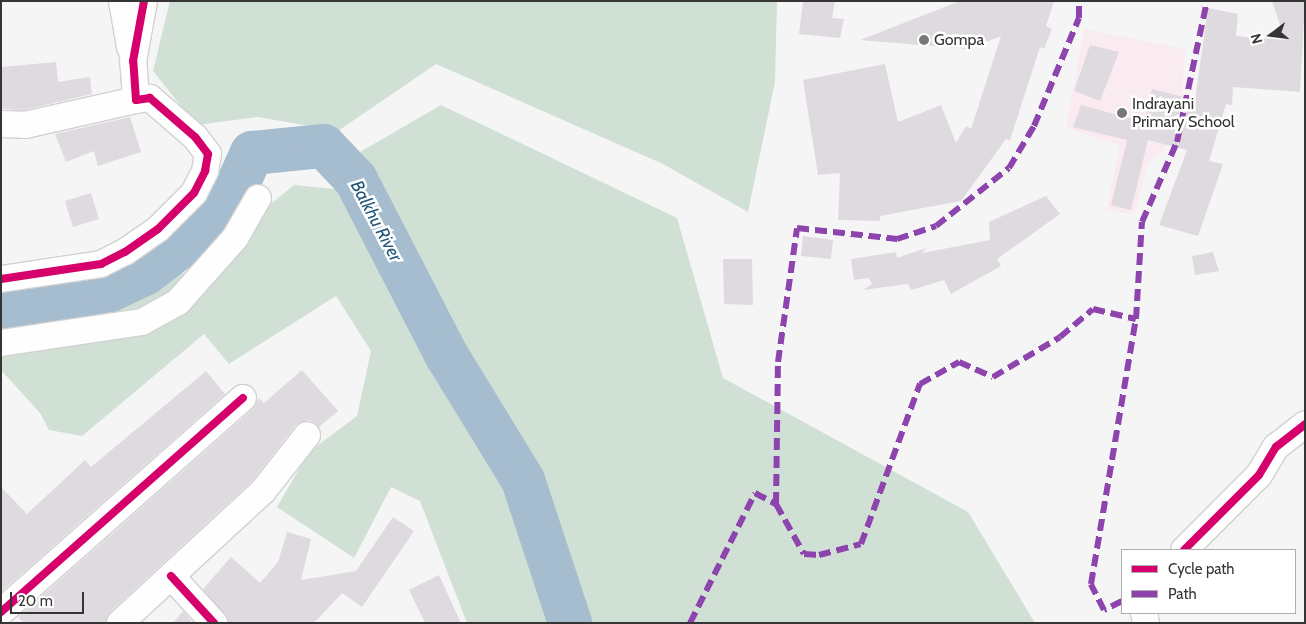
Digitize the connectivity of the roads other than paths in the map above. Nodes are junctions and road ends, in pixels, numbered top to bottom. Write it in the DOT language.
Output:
graph roads {
  1 [pos="122,1"];
  2 [pos="144,1"];
  3 [pos="133,61"];
  4 [pos="136,100"];
  5 [pos="1,124"];
  6 [pos="258,198"];
  7 [pos="1,278"];
  8 [pos="1,343"];
  9 [pos="243,398"];
  10 [pos="1305,424"];
  11 [pos="307,435"];
  12 [pos="1185,549"];
  13 [pos="171,576"];
  14 [pos="1,612"];
  15 [pos="120,623"];
  16 [pos="214,623"];
  1 -- 3 [label="street"];
  2 -- 3 [label="street"];
  3 -- 4 [label="street"];
  4 -- 5 [label="street"];
  4 -- 7 [label="street"];
  6 -- 8 [label="street"];
  9 -- 14 [label="street"];
  10 -- 12 [label="street"];
  11 -- 13 [label="street"];
  13 -- 15 [label="street"];
  13 -- 16 [label="street"];
}
